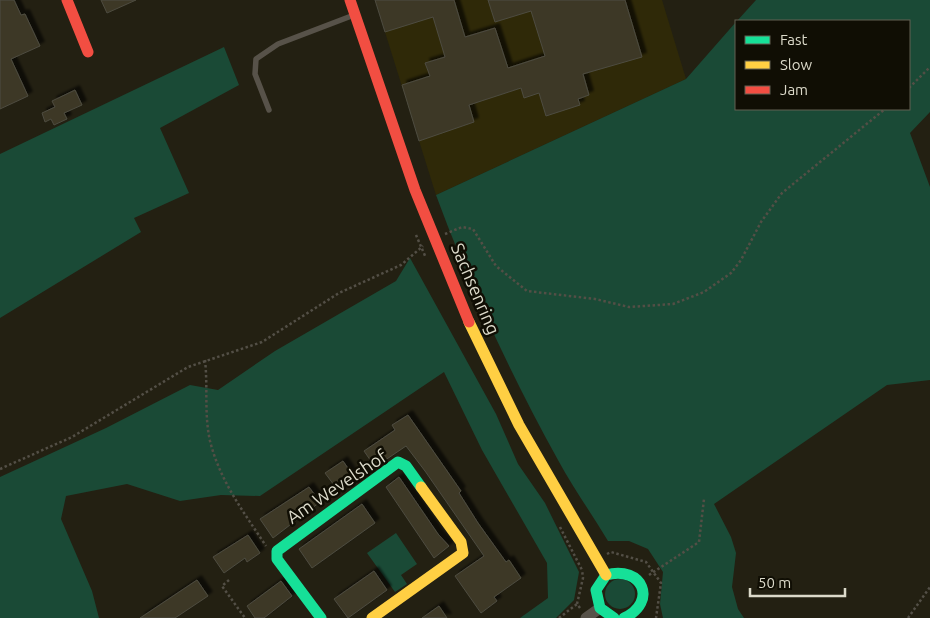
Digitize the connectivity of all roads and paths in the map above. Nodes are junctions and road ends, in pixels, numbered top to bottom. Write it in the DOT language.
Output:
graph roads {
  1 [pos="67,0"];
  2 [pos="350,0"];
  3 [pos="354,14"];
  4 [pos="88,52"];
  5 [pos="930,68"];
  6 [pos="910,87"];
  7 [pos="269,110"];
  8 [pos="205,360"];
  9 [pos="704,499"];
  10 [pos="269,551"];
  11 [pos="606,575"];
  12 [pos="229,580"];
  13 [pos="639,581"];
  14 [pos="930,587"];
  15 [pos="577,604"];
  16 [pos="600,608"];
  17 [pos="631,617"];
  18 [pos="245,618"];
  19 [pos="321,618"];
  20 [pos="372,618"];
  21 [pos="559,618"];
  22 [pos="586,618"];
  23 [pos="614,618"];
  24 [pos="908,618"];
  1 -- 4 [label="street"];
  2 -- 3 [label="street, Sachsenring"];
  3 -- 7 [label="lane"];
  3 -- 11 [label="street, Sachsenring"];
  5 -- 6 [label="path"];
  8 -- 10 [label="path"];
  9 -- 13 [label="path"];
  11 -- 13 [label="street"];
  11 -- 16 [label="street"];
  12 -- 18 [label="path"];
  13 -- 17 [label="street"];
  14 -- 24 [label="path"];
  15 -- 21 [label="path"];
  16 -- 22 [label="street"];
  16 -- 23 [label="street"];
  19 -- 20 [label="street, Am Wevelshof"];
}
